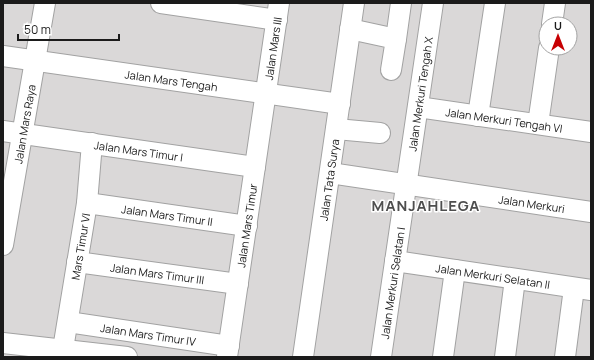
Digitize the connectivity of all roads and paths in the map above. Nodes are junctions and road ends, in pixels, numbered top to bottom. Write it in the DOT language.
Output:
graph roads {
  1 [pos="46,3"];
  2 [pos="162,3"];
  3 [pos="354,3"];
  4 [pos="401,3"];
  5 [pos="433,3"];
  6 [pos="495,3"];
  7 [pos="555,3"];
  8 [pos="278,11"];
  9 [pos="553,16"];
  10 [pos="350,29"];
  11 [pos="396,39"];
  12 [pos="3,56"];
  13 [pos="548,56"];
  14 [pos="37,61"];
  15 [pos="391,70"];
  16 [pos="267,94"];
  17 [pos="340,104"];
  18 [pos="418,107"];
  19 [pos="478,116"];
  20 [pos="538,124"];
  21 [pos="336,129"];
  22 [pos="3,130"];
  23 [pos="591,132"];
  24 [pos="380,133"];
  25 [pos="23,134"];
  26 [pos="92,143"];
  27 [pos="255,168"];
  28 [pos="330,173"];
  29 [pos="406,185"];
  30 [pos="87,203"];
  31 [pos="591,212"];
  32 [pos="247,226"];
  33 [pos="3,245"];
  34 [pos="395,261"];
  35 [pos="77,262"];
  36 [pos="455,270"];
  37 [pos="515,279"];
  38 [pos="238,284"];
  39 [pos="583,289"];
  40 [pos="68,322"];
  41 [pos="3,343"];
  42 [pos="63,349"];
  43 [pos="228,351"];
  44 [pos="127,357"];
  45 [pos="303,357"];
  46 [pos="381,357"];
  47 [pos="443,357"];
  48 [pos="505,357"];
  49 [pos="564,357"];
  1 -- 14 [label="street, Jalan Mars Raya"];
  2 -- 8 [label="street"];
  3 -- 10 [label="street, Jalan Tata Surya"];
  4 -- 11 [label="street"];
  5 -- 18 [label="street, Jalan Merkuri Tengah X"];
  6 -- 19 [label="street"];
  7 -- 9 [label="street"];
  8 -- 16 [label="street, Jalan Mars III"];
  10 -- 11 [label="street"];
  10 -- 17 [label="street, Jalan Tata Surya"];
  11 -- 15 [label="street"];
  12 -- 14 [label="street, Jalan Mars Tengah"];
  13 -- 20 [label="street"];
  14 -- 16 [label="street, Jalan Mars Tengah"];
  14 -- 25 [label="street, Jalan Mars Raya"];
  16 -- 17 [label="street, Jalan Mars Tengah"];
  16 -- 27 [label="street, Jalan Mars Timur"];
  17 -- 21 [label="street, Jalan Tata Surya"];
  18 -- 19 [label="street, Jalan Merkuri Tengah VI"];
  18 -- 29 [label="street, Jalan Merkuri Tengah X"];
  19 -- 20 [label="street, Jalan Merkuri Tengah VI"];
  20 -- 23 [label="street, Jalan Merkuri Tengah VI"];
  21 -- 24 [label="street"];
  21 -- 28 [label="street, Jalan Tata Surya"];
  22 -- 25 [label="street, Jalan Mars Timur I"];
  25 -- 26 [label="street, Jalan Mars Timur I"];
  25 -- 33 [label="street, Jalan Mars Raya"];
  26 -- 27 [label="street, Jalan Mars Timur I"];
  26 -- 30 [label="street, Mars Timur VI"];
  27 -- 32 [label="street, Jalan Mars Timur"];
  28 -- 29 [label="street, Jalan Merkuri"];
  28 -- 45 [label="street, Jalan Tata Surya"];
  29 -- 31 [label="street, Jalan Merkuri"];
  29 -- 34 [label="street, Jalan Merkuri Selatan I"];
  30 -- 32 [label="street, Jalan Mars Timur II"];
  30 -- 35 [label="street, Mars Timur VI"];
  32 -- 38 [label="street, Jalan Mars Timur"];
  34 -- 36 [label="street, Jalan Merkuri Selatan II"];
  34 -- 46 [label="street, Jalan Merkuri Selatan I"];
  35 -- 38 [label="street, Jalan Mars Timur III"];
  35 -- 40 [label="street, Mars Timur VI"];
  36 -- 37 [label="street, Jalan Merkuri Selatan II"];
  36 -- 47 [label="street"];
  37 -- 39 [label="street, Jalan Merkuri Selatan II"];
  37 -- 48 [label="street"];
  38 -- 43 [label="street, Jalan Mars Timur"];
  39 -- 49 [label="street"];
  40 -- 42 [label="street, Mars Timur VI"];
  40 -- 43 [label="street, Jalan Mars Timur IV"];
  41 -- 42 [label="street"];
  42 -- 44 [label="street"];
}
